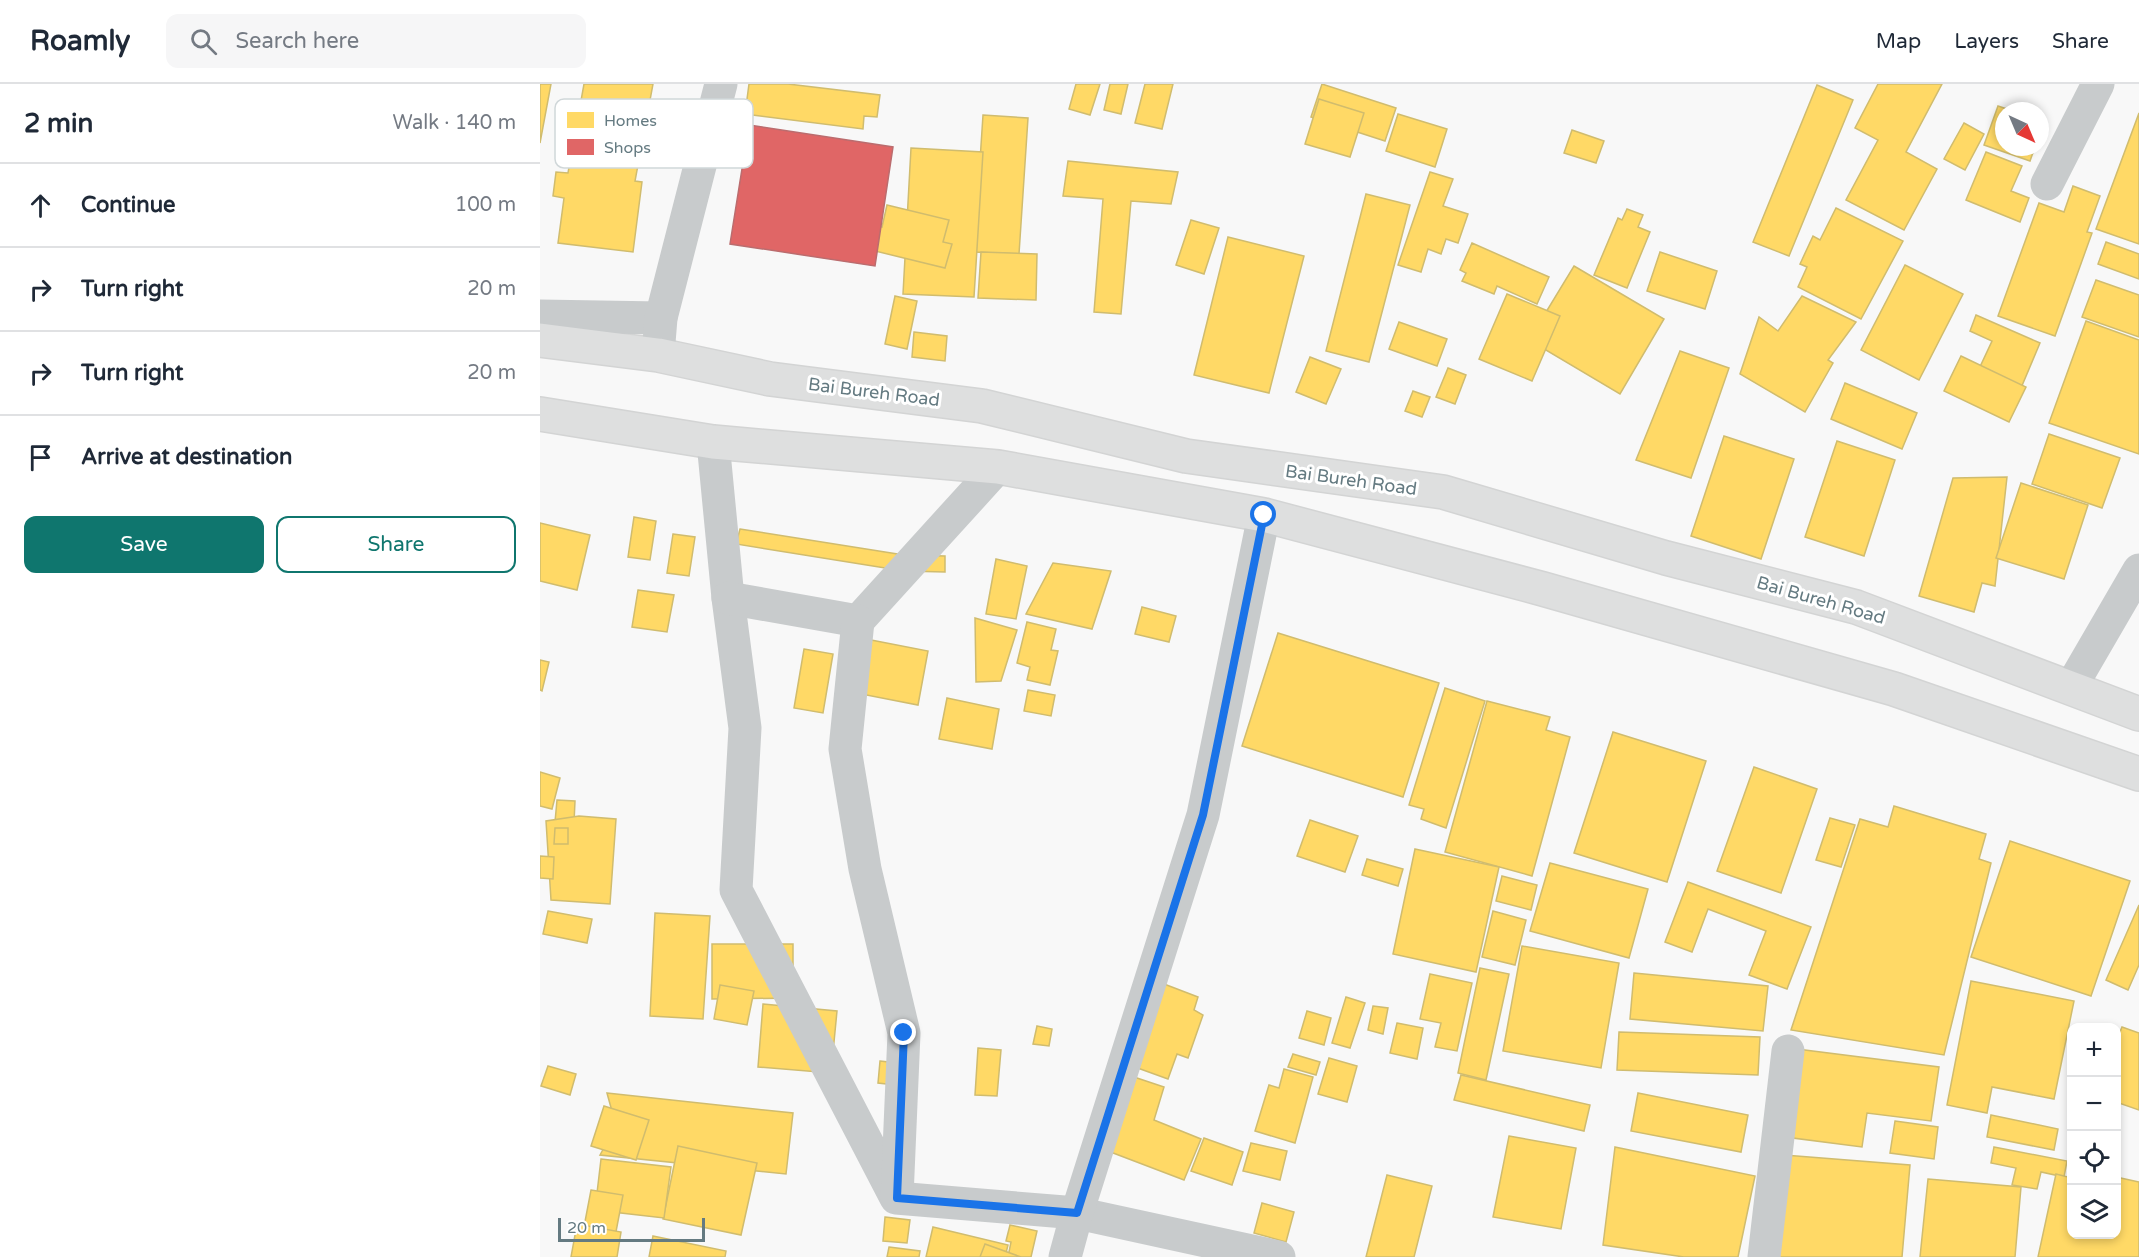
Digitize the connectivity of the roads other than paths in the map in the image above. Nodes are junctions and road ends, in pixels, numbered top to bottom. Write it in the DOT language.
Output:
graph roads {
  1 [pos="721,84"];
  2 [pos="2098,84"];
  3 [pos="717,99"];
  4 [pos="699,168"];
  5 [pos="2047,184"];
  6 [pos="540,316"];
  7 [pos="661,318"];
  8 [pos="540,340"];
  9 [pos="658,355"];
  10 [pos="540,414"];
  11 [pos="713,442"];
  12 [pos="998,467"];
  13 [pos="1264,515"];
  14 [pos="2139,570"];
  15 [pos="728,598"];
  16 [pos="858,621"];
  17 [pos="2072,687"];
  18 [pos="2139,714"];
  19 [pos="2139,774"];
  20 [pos="1788,1051"];
  21 [pos="897,1198"];
  22 [pos="1077,1213"];
  23 [pos="1065,1257"];
  24 [pos="1279,1257"];
  25 [pos="1764,1257"];
  1 -- 3 [label="street"];
  2 -- 5 [label="street"];
  4 -- 7 [label="street"];
  6 -- 7 [label="street"];
  7 -- 9 [label="street"];
  8 -- 9 [label="highway, Bai Bureh Road"];
  9 -- 17 [label="highway, Bai Bureh Road"];
  10 -- 11 [label="highway"];
  11 -- 12 [label="highway"];
  11 -- 15 [label="street"];
  12 -- 13 [label="highway"];
  12 -- 16 [label="street"];
  13 -- 19 [label="highway"];
  13 -- 22 [label="street"];
  14 -- 17 [label="street"];
  15 -- 16 [label="street"];
  15 -- 21 [label="street"];
  16 -- 21 [label="street"];
  17 -- 18 [label="highway, Bai Bureh Road"];
  20 -- 25 [label="street"];
  21 -- 22 [label="street"];
  22 -- 23 [label="street"];
  22 -- 24 [label="street"];
}
